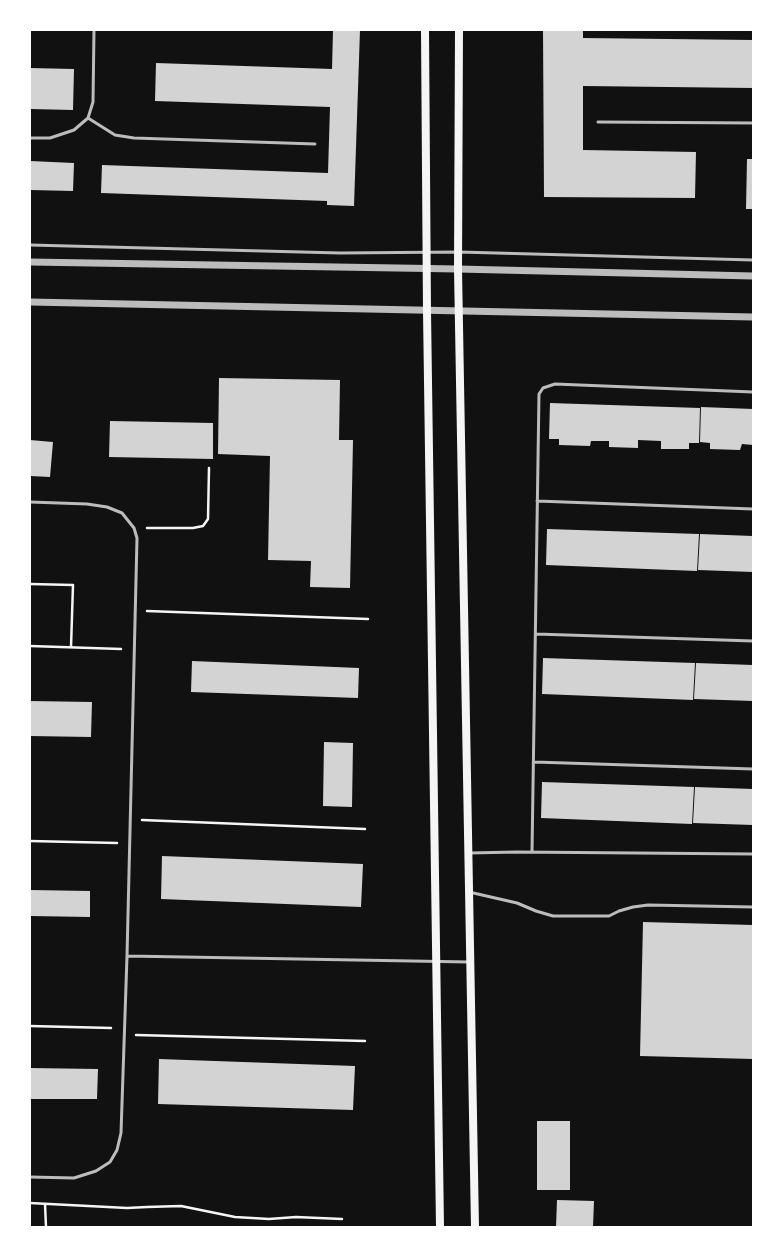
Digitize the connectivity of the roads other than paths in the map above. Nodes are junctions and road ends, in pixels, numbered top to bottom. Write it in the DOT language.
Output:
graph roads {
  1 [pos="94,30"];
  2 [pos="425,30"];
  3 [pos="459,30"];
  4 [pos="88,118"];
  5 [pos="598,122"];
  6 [pos="753,123"];
  7 [pos="30,138"];
  8 [pos="315,144"];
  9 [pos="30,245"];
  10 [pos="427,252"];
  11 [pos="459,252"];
  12 [pos="753,260"];
  13 [pos="30,262"];
  14 [pos="427,268"];
  15 [pos="458,269"];
  16 [pos="753,276"];
  17 [pos="30,302"];
  18 [pos="427,311"];
  19 [pos="459,312"];
  20 [pos="753,317"];
  21 [pos="753,392"];
  22 [pos="537,501"];
  23 [pos="30,502"];
  24 [pos="753,509"];
  25 [pos="536,634"];
  26 [pos="753,641"];
  27 [pos="534,762"];
  28 [pos="753,769"];
  29 [pos="532,852"];
  30 [pos="469,853"];
  31 [pos="753,854"];
  32 [pos="469,892"];
  33 [pos="753,907"];
  34 [pos="127,956"];
  35 [pos="436,962"];
  36 [pos="471,962"];
  37 [pos="30,1177"];
  38 [pos="440,1227"];
  39 [pos="475,1227"];
  1 -- 4 [label="lane"];
  2 -- 10 [label="main road"];
  3 -- 11 [label="main road"];
  4 -- 7 [label="lane"];
  4 -- 8 [label="lane"];
  5 -- 6 [label="lane"];
  9 -- 10 [label="lane"];
  10 -- 11 [label="lane"];
  10 -- 14 [label="main road"];
  11 -- 12 [label="lane"];
  11 -- 15 [label="main road"];
  13 -- 14 [label="street"];
  14 -- 15 [label="street"];
  14 -- 18 [label="main road"];
  15 -- 16 [label="street"];
  15 -- 19 [label="main road"];
  17 -- 18 [label="street"];
  18 -- 19 [label="street"];
  18 -- 35 [label="main road"];
  19 -- 20 [label="street"];
  19 -- 30 [label="main road"];
  21 -- 22 [label="lane"];
  22 -- 24 [label="lane"];
  22 -- 25 [label="lane"];
  23 -- 34 [label="lane"];
  25 -- 26 [label="lane"];
  25 -- 27 [label="lane"];
  27 -- 28 [label="lane"];
  27 -- 29 [label="lane"];
  29 -- 30 [label="lane"];
  29 -- 31 [label="lane"];
  30 -- 32 [label="main road"];
  32 -- 33 [label="lane"];
  32 -- 36 [label="main road"];
  34 -- 35 [label="lane"];
  34 -- 37 [label="lane"];
  35 -- 36 [label="lane"];
  35 -- 38 [label="main road"];
  36 -- 39 [label="main road"];
}
